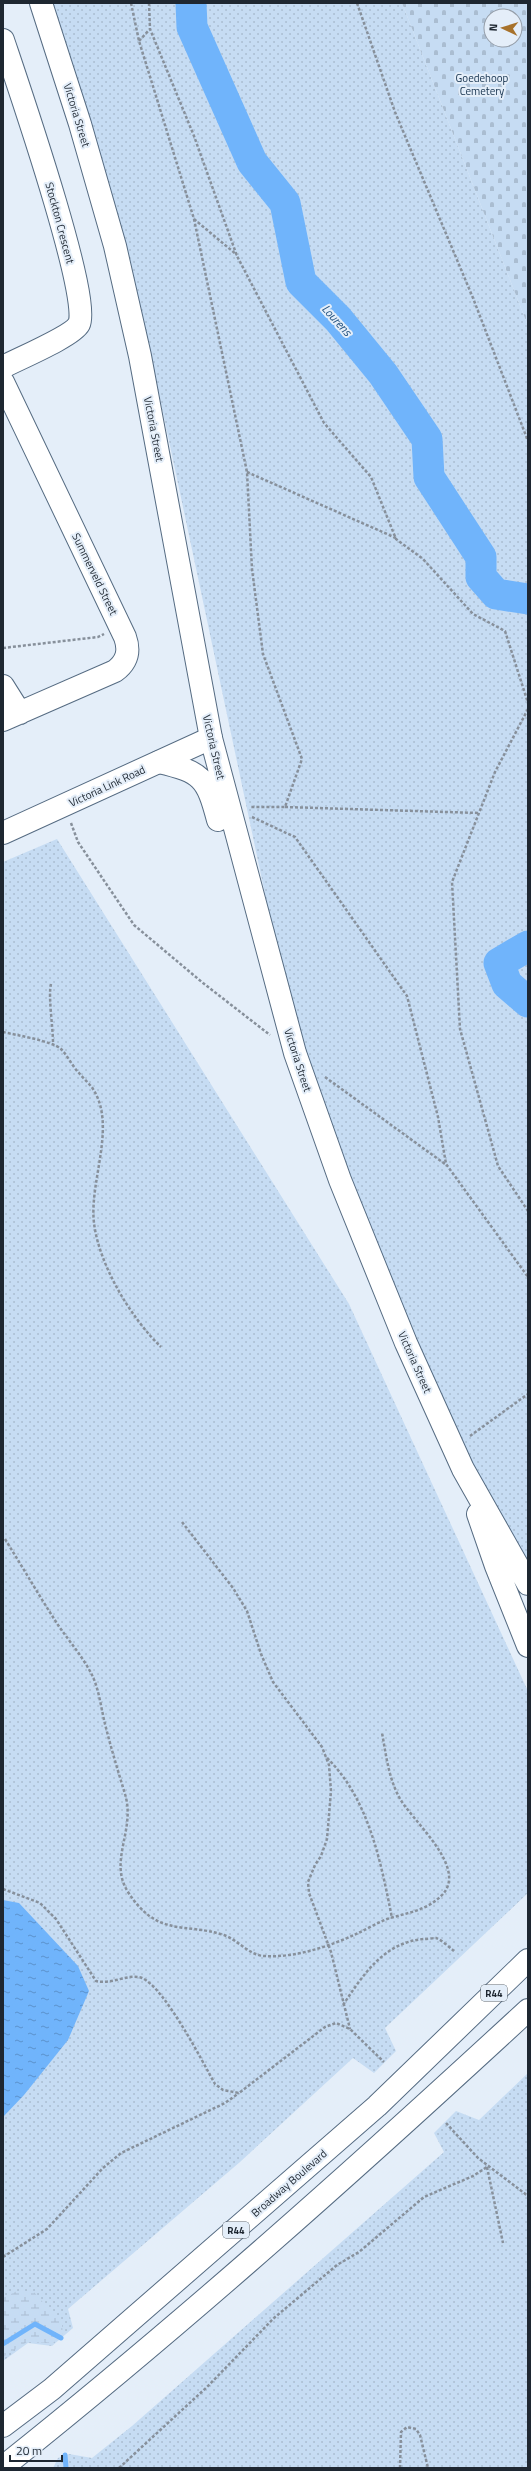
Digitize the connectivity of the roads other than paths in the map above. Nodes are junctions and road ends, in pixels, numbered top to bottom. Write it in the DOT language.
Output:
graph roads {
  1 [pos="41,3"];
  2 [pos="3,40"];
  3 [pos="3,366"];
  4 [pos="3,382"];
  5 [pos="3,686"];
  6 [pos="12,716"];
  7 [pos="211,738"];
  8 [pos="159,762"];
  9 [pos="3,834"];
  10 [pos="250,892"];
  11 [pos="463,1469"];
  12 [pos="528,1584"];
  13 [pos="528,1646"];
  14 [pos="528,1960"];
  15 [pos="528,2010"];
  16 [pos="3,2426"];
  17 [pos="3,2467"];
  1 -- 7 [label="main road, Victoria Street"];
  2 -- 3 [label="main road, Stockton Crescent"];
  4 -- 6 [label="main road, Summerveld Street"];
  5 -- 6 [label="main road"];
  7 -- 8 [label="main road, Victoria Link Road"];
  7 -- 10 [label="main road, Victoria Street"];
  8 -- 9 [label="main road, Victoria Link Road"];
  8 -- 10 [label="main road"];
  10 -- 11 [label="main road, Victoria Street"];
  11 -- 12 [label="main road, Victoria Street"];
  11 -- 13 [label="main road, Victoria Street"];
  14 -- 16 [label="main road, Broadway Boulevard / R44"];
  15 -- 17 [label="main road"];
}
